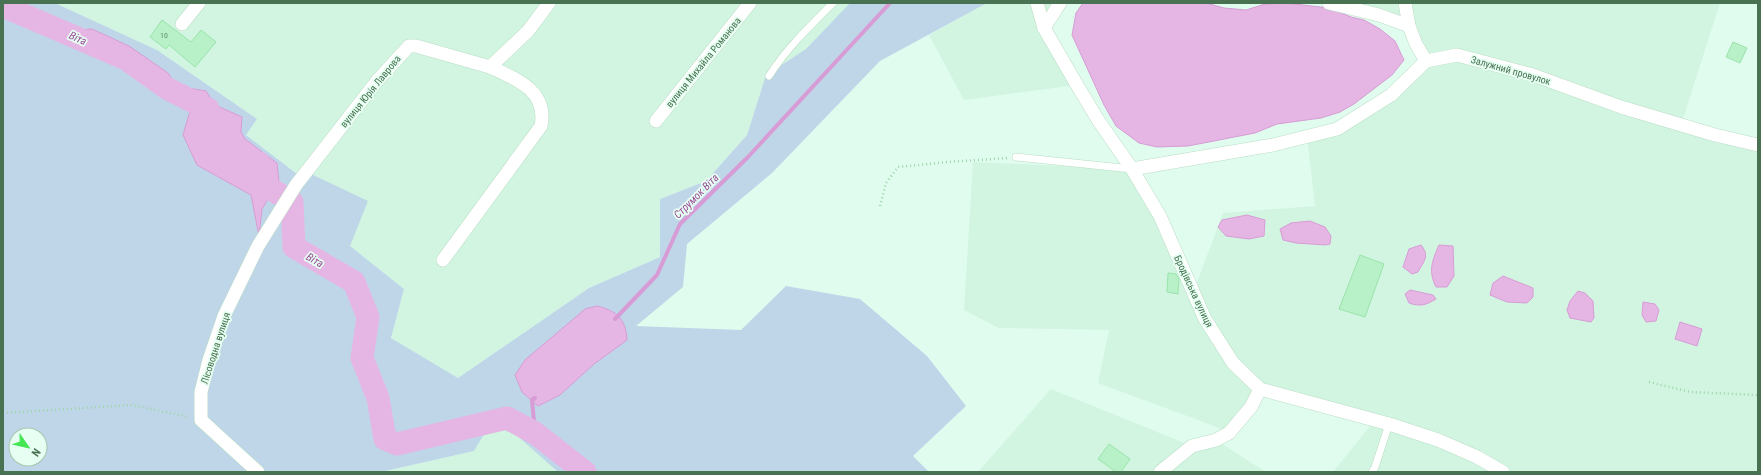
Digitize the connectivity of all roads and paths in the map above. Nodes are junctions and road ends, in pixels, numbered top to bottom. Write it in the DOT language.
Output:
graph roads {
  1 [pos="199,3"];
  2 [pos="549,3"];
  3 [pos="750,3"];
  4 [pos="833,3"];
  5 [pos="1036,3"];
  6 [pos="1060,3"];
  7 [pos="1328,3"];
  8 [pos="1404,3"];
  9 [pos="182,24"];
  10 [pos="1409,26"];
  11 [pos="1044,28"];
  12 [pos="1426,61"];
  13 [pos="490,67"];
  14 [pos="769,76"];
  15 [pos="656,121"];
  16 [pos="1758,145"];
  17 [pos="1016,157"];
  18 [pos="1132,169"];
  19 [pos="296,185"];
  20 [pos="880,206"];
  21 [pos="443,260"];
  22 [pos="1649,382"];
  23 [pos="1260,389"];
  24 [pos="1758,395"];
  25 [pos="3,413"];
  26 [pos="201,420"];
  27 [pos="1390,424"];
  28 [pos="258,472"];
  29 [pos="1160,472"];
  30 [pos="1372,472"];
  31 [pos="1503,472"];
  1 -- 9 [label="street"];
  2 -- 13 [label="street"];
  3 -- 15 [label="street, вулиця Михайла Романова"];
  4 -- 14 [label="lane"];
  5 -- 11 [label="street, Бродівська вулиця"];
  6 -- 11 [label="street"];
  7 -- 10 [label="street"];
  8 -- 10 [label="street"];
  10 -- 12 [label="street"];
  11 -- 18 [label="street, Бродівська вулиця"];
  12 -- 16 [label="street, Залужний провулок"];
  12 -- 18 [label="street"];
  13 -- 19 [label="street, вулиця Юрія Лаврова"];
  13 -- 21 [label="street, вулиця Юрія Лаврова"];
  17 -- 18 [label="lane"];
  17 -- 20 [label="path"];
  18 -- 23 [label="street, Бродівська вулиця"];
  19 -- 26 [label="street, Лісоводна вулиця"];
  22 -- 24 [label="path"];
  23 -- 27 [label="street, Бродівська вулиця"];
  23 -- 29 [label="street"];
  25 -- 26 [label="path"];
  26 -- 28 [label="street"];
  27 -- 30 [label="lane"];
  27 -- 31 [label="street, Бродівська вулиця"];
}
